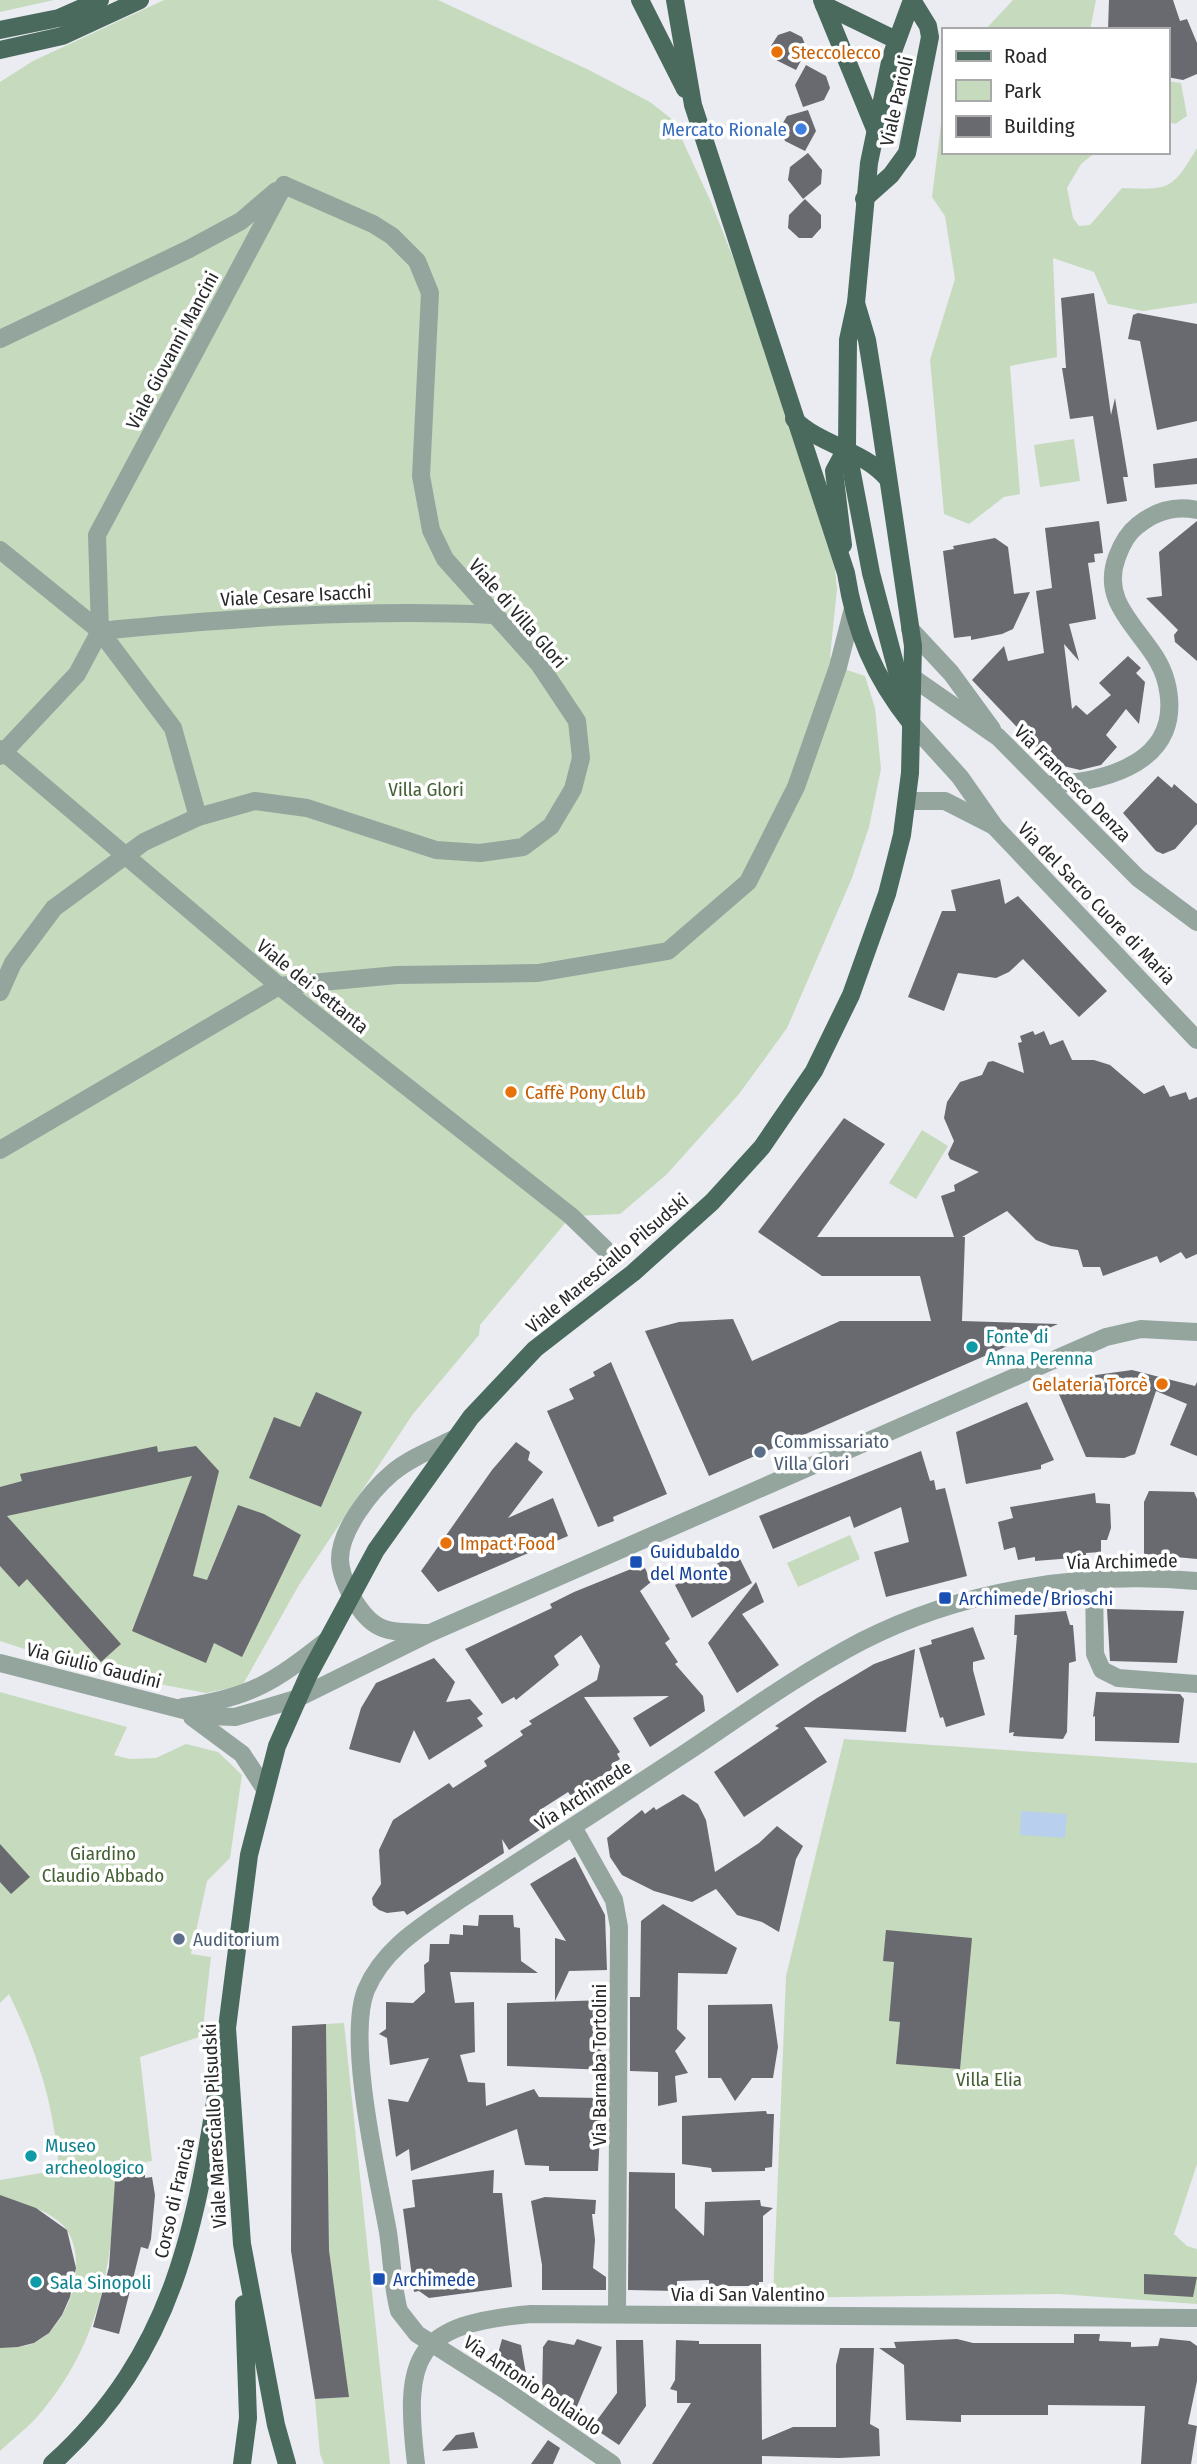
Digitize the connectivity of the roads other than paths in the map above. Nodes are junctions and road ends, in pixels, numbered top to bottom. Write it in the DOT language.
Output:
graph roads {
  1 [pos="100,0"];
  2 [pos="140,0"];
  3 [pos="640,0"];
  4 [pos="676,0"];
  5 [pos="912,0"];
  6 [pos="823,2"];
  7 [pos="0,30"];
  8 [pos="896,40"];
  9 [pos="0,50"];
  10 [pos="693,105"];
  11 [pos="875,129"];
  12 [pos="284,185"];
  13 [pos="864,199"];
  14 [pos="856,303"];
  15 [pos="0,339"];
  16 [pos="794,419"];
  17 [pos="846,447"];
  18 [pos="888,479"];
  19 [pos="1197,510"];
  20 [pos="0,550"];
  21 [pos="846,573"];
  22 [pos="852,612"];
  23 [pos="493,615"];
  24 [pos="100,631"];
  25 [pos="912,637"];
  26 [pos="893,663"];
  27 [pos="873,666"];
  28 [pos="914,679"];
  29 [pos="911,723"];
  30 [pos="998,737"];
  31 [pos="1,752"];
  32 [pos="1046,785"];
  33 [pos="907,801"];
  34 [pos="198,817"];
  35 [pos="995,827"];
  36 [pos="124,856"];
  37 [pos="1197,922"];
  38 [pos="279,986"];
  39 [pos="0,992"];
  40 [pos="1197,1040"];
  41 [pos="0,1150"];
  42 [pos="605,1249"];
  43 [pos="1197,1332"];
  44 [pos="454,1439"];
  45 [pos="1094,1580"];
  46 [pos="1197,1581"];
  47 [pos="351,1594"];
  48 [pos="430,1633"];
  49 [pos="326,1641"];
  50 [pos="0,1663"];
  51 [pos="1197,1684"];
  52 [pos="296,1699"];
  53 [pos="177,1708"];
  54 [pos="265,1789"];
  55 [pos="573,1827"];
  56 [pos="227,2028"];
  57 [pos="242,2244"];
  58 [pos="617,2314"];
  59 [pos="1197,2318"];
  60 [pos="430,2342"];
  61 [pos="52,2464"];
  62 [pos="242,2464"];
  63 [pos="287,2464"];
  64 [pos="416,2464"];
  65 [pos="612,2464"];
  1 -- 7 [label="main road"];
  2 -- 9 [label="main road"];
  3 -- 10 [label="main road"];
  4 -- 10 [label="main road"];
  5 -- 8 [label="main road, Viale Parioli"];
  5 -- 13 [label="main road, Viale Parioli"];
  6 -- 8 [label="main road"];
  6 -- 11 [label="main road"];
  8 -- 11 [label="main road, Viale Parioli"];
  10 -- 16 [label="main road"];
  11 -- 13 [label="main road, Viale Parioli"];
  12 -- 15 [label="street"];
  12 -- 23 [label="street, Viale di Villa Glori"];
  12 -- 24 [label="street, Viale Giovanni Mancini"];
  13 -- 14 [label="main road, Viale Parioli"];
  14 -- 17 [label="main road"];
  14 -- 18 [label="main road, Viale Maresciallo Pilsudski"];
  16 -- 17 [label="main road"];
  16 -- 21 [label="main road"];
  17 -- 18 [label="main road"];
  17 -- 21 [label="main road"];
  17 -- 26 [label="main road"];
  18 -- 25 [label="main road, Viale Maresciallo Pilsudski"];
  19 -- 32 [label="street"];
  20 -- 24 [label="street"];
  21 -- 22 [label="main road"];
  22 -- 27 [label="main road"];
  22 -- 38 [label="street"];
  23 -- 24 [label="street, Viale Cesare Isacchi"];
  23 -- 34 [label="street, Viale di Villa Glori"];
  24 -- 31 [label="street"];
  24 -- 34 [label="street"];
  25 -- 26 [label="main road"];
  25 -- 28 [label="main road, Viale Maresciallo Pilsudski"];
  25 -- 30 [label="street"];
  26 -- 27 [label="main road"];
  26 -- 28 [label="street, Via Francesco Denza"];
  26 -- 29 [label="main road"];
  27 -- 29 [label="main road"];
  28 -- 29 [label="main road, Viale Maresciallo Pilsudski"];
  28 -- 30 [label="street, Via Francesco Denza"];
  29 -- 33 [label="main road, Viale Maresciallo Pilsudski"];
  29 -- 35 [label="street, Via del Sacro Cuore di Maria"];
  30 -- 32 [label="street, Via Francesco Denza"];
  31 -- 36 [label="street, Viale dei Settanta"];
  32 -- 37 [label="street, Via Francesco Denza"];
  33 -- 35 [label="street, Via del Sacro Cuore di Maria"];
  33 -- 44 [label="main road, Viale Maresciallo Pilsudski"];
  34 -- 36 [label="street, Viale di Villa Glori"];
  35 -- 40 [label="street, Via del Sacro Cuore di Maria"];
  36 -- 38 [label="street, Viale dei Settanta"];
  36 -- 39 [label="street, Viale di Villa Glori"];
  38 -- 41 [label="street"];
  38 -- 42 [label="street, Viale dei Settanta"];
  43 -- 48 [label="street, Via Giulio Gaudini"];
  44 -- 47 [label="main road, Viale Maresciallo Pilsudski"];
  44 -- 47 [label="street, Viale Maresciallo Pilsudski"];
  45 -- 46 [label="street, Via Archimede"];
  45 -- 51 [label="street"];
  45 -- 55 [label="street, Via Archimede"];
  47 -- 48 [label="street"];
  47 -- 49 [label="main road, Viale Maresciallo Pilsudski"];
  48 -- 52 [label="street, Via Giulio Gaudini"];
  49 -- 52 [label="main road, Viale Maresciallo Pilsudski"];
  49 -- 53 [label="street, Via Giulio Gaudini"];
  50 -- 53 [label="street, Via Giulio Gaudini"];
  52 -- 53 [label="street, Via Giulio Gaudini"];
  52 -- 54 [label="main road, Viale Maresciallo Pilsudski"];
  53 -- 54 [label="street, Via Giulio Gaudini"];
  54 -- 56 [label="main road, Viale Maresciallo Pilsudski"];
  55 -- 58 [label="street, Via Barnaba Tortolini"];
  55 -- 60 [label="street, Via Archimede"];
  56 -- 57 [label="main road, Viale Maresciallo Pilsudski"];
  56 -- 61 [label="main road, Corso di Francia"];
  57 -- 62 [label="main road"];
  57 -- 63 [label="main road, Viale Maresciallo Pilsudski"];
  58 -- 59 [label="street, Via di San Valentino"];
  58 -- 60 [label="street, Via di San Valentino"];
  60 -- 64 [label="street"];
  60 -- 65 [label="street, Via Antonio Pollaiolo"];
}
